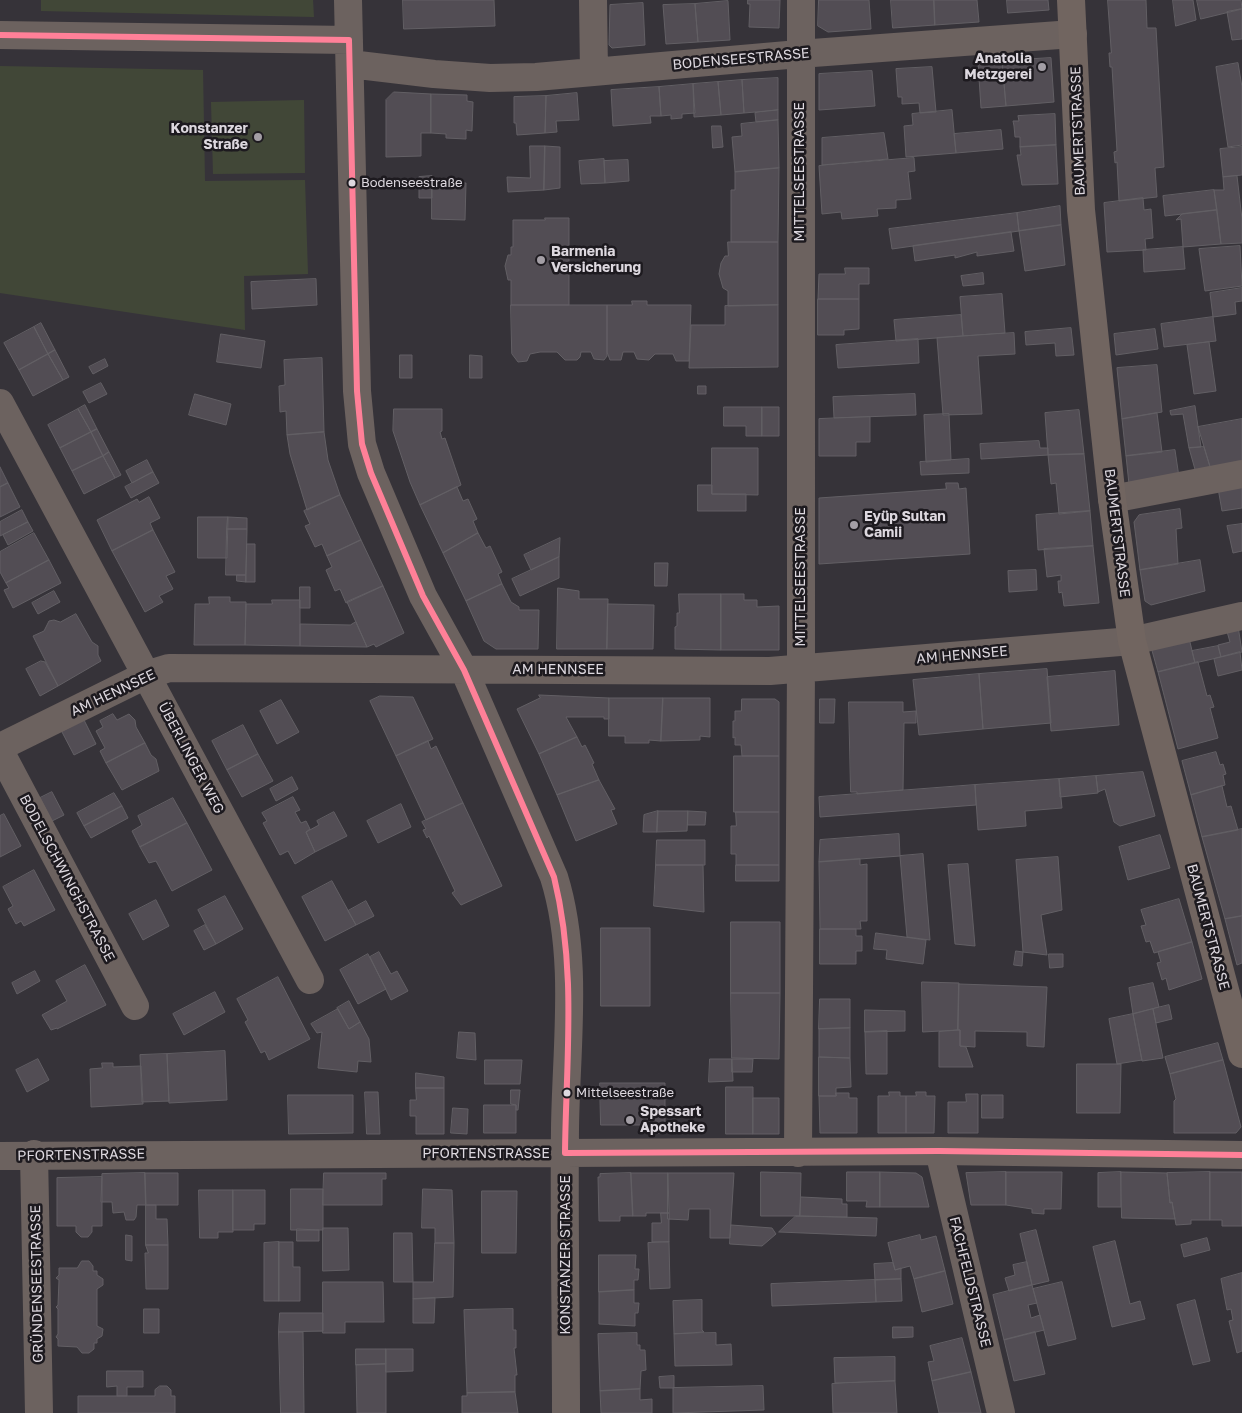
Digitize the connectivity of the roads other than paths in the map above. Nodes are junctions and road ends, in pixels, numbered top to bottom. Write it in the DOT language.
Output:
graph roads {
  1 [pos="348,0"];
  2 [pos="594,0"];
  3 [pos="801,0"];
  4 [pos="1071,0"];
  5 [pos="1074,34"];
  6 [pos="0,35"];
  7 [pos="349,52"];
  8 [pos="799,54"];
  9 [pos="594,72"];
  10 [pos="0,403"];
  11 [pos="1242,474"];
  12 [pos="1112,499"];
  13 [pos="1242,616"];
  14 [pos="1132,641"];
  15 [pos="801,668"];
  16 [pos="464,670"];
  17 [pos="146,675"];
  18 [pos="0,749"];
  19 [pos="310,980"];
  20 [pos="135,1006"];
  21 [pos="1242,1054"];
  22 [pos="940,1152"];
  23 [pos="798,1153"];
  24 [pos="34,1154"];
  25 [pos="566,1154"];
  26 [pos="1242,1155"];
  27 [pos="0,1156"];
  28 [pos="40,1413"];
  29 [pos="566,1413"];
  30 [pos="1001,1413"];
  1 -- 7 [label="street, KONSTANZER STRASSE"];
  2 -- 9 [label="street"];
  3 -- 8 [label="street, MITTELSEESTRASSE"];
  4 -- 5 [label="street, BAUMERTSTRASSE"];
  5 -- 8 [label="street, BODENSEESTRASSE"];
  5 -- 12 [label="street, BAUMERTSTRASSE"];
  6 -- 7 [label="street, BODENSEESTRASSE"];
  7 -- 9 [label="street, BODENSEESTRASSE"];
  7 -- 16 [label="street, KONSTANZER STRASSE"];
  8 -- 9 [label="street, BODENSEESTRASSE"];
  8 -- 15 [label="street, MITTELSEESTRASSE"];
  10 -- 17 [label="street, ÜBERLINGER WEG"];
  11 -- 12 [label="street"];
  12 -- 14 [label="street, BAUMERTSTRASSE"];
  13 -- 14 [label="street, AM HENNSEE"];
  14 -- 15 [label="street, AM HENNSEE"];
  14 -- 21 [label="street, BAUMERTSTRASSE"];
  15 -- 16 [label="street, AM HENNSEE"];
  15 -- 23 [label="street, MITTELSEESTRASSE"];
  16 -- 17 [label="street, AM HENNSEE"];
  16 -- 25 [label="street, KONSTANZER STRASSE"];
  17 -- 18 [label="street, AM HENNSEE"];
  17 -- 19 [label="street, ÜBERLINGER WEG"];
  18 -- 20 [label="street, BODELSCHWINGHSTRASSE"];
  22 -- 23 [label="street, PFORTENSTRASSE"];
  22 -- 26 [label="street, PFORTENSTRASSE"];
  22 -- 30 [label="street, FACHFELDSTRASSE"];
  23 -- 25 [label="street, PFORTENSTRASSE"];
  24 -- 25 [label="street, PFORTENSTRASSE"];
  24 -- 27 [label="street, PFORTENSTRASSE"];
  24 -- 28 [label="street, GRÜNDENSEESTRASSE"];
  25 -- 29 [label="street, KONSTANZER STRASSE"];
}
